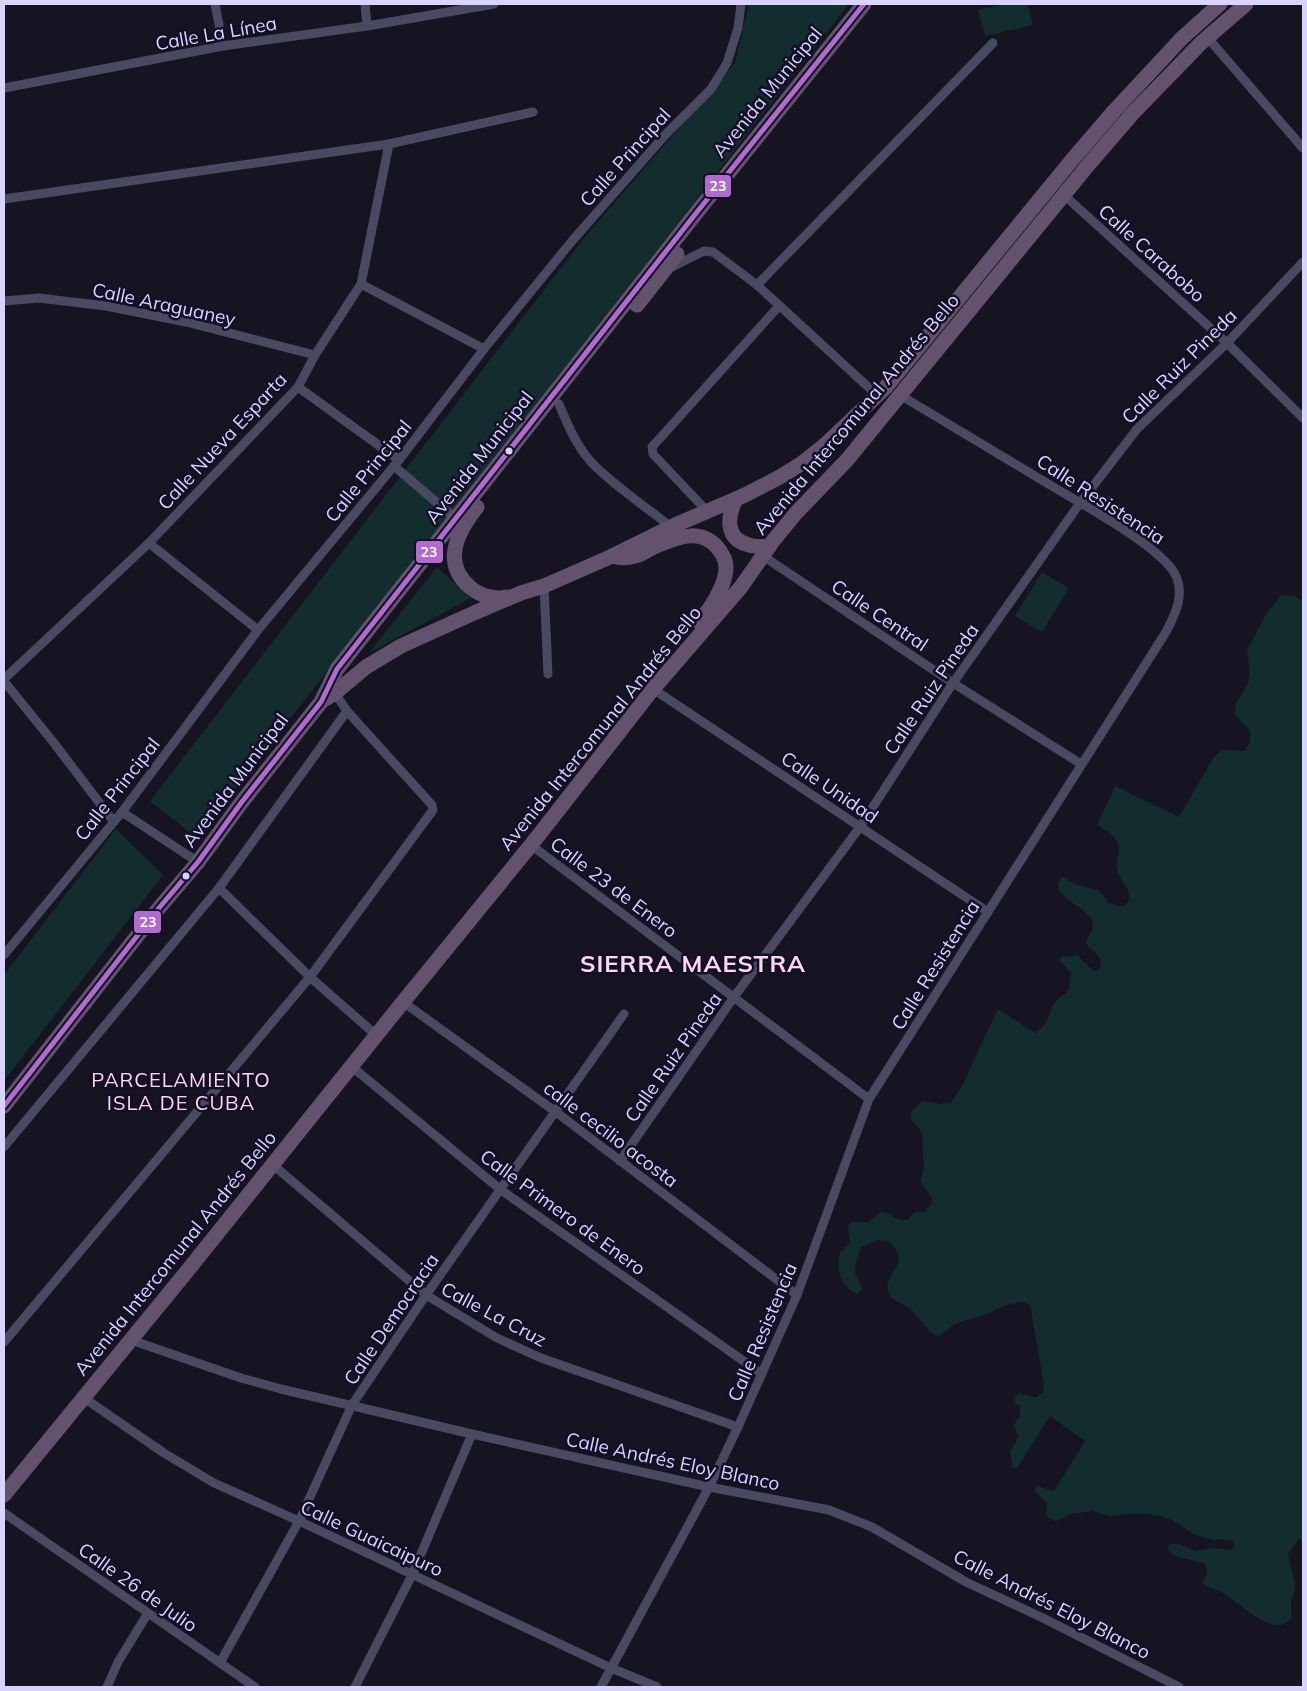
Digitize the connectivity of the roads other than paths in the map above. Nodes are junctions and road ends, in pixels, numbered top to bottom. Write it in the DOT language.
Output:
graph roads {
  1 [pos="214,4"];
  2 [pos="365,4"];
  3 [pos="494,4"];
  4 [pos="741,4"];
  5 [pos="864,4"];
  6 [pos="873,4"];
  7 [pos="1220,4"];
  8 [pos="1246,4"];
  9 [pos="367,26"];
  10 [pos="1207,37"];
  11 [pos="994,43"];
  12 [pos="223,46"];
  13 [pos="4,88"];
  14 [pos="533,112"];
  15 [pos="782,113"];
  16 [pos="388,144"];
  17 [pos="1303,148"];
  18 [pos="1064,195"];
  19 [pos="4,199"];
  20 [pos="1303,262"];
  21 [pos="664,271"];
  22 [pos="362,284"];
  23 [pos="757,285"];
  24 [pos="4,302"];
  25 [pos="778,306"];
  26 [pos="1227,343"];
  27 [pos="484,349"];
  28 [pos="315,355"];
  29 [pos="298,387"];
  30 [pos="900,395"];
  31 [pos="878,396"];
  32 [pos="559,404"];
  33 [pos="1303,418"];
  34 [pos="396,463"];
  35 [pos="736,499"];
  36 [pos="1080,503"];
  37 [pos="707,512"];
  38 [pos="456,519"];
  39 [pos="671,527"];
  40 [pos="149,543"];
  41 [pos="766,551"];
  42 [pos="610,557"];
  43 [pos="544,586"];
  44 [pos="521,593"];
  45 [pos="258,630"];
  46 [pos="548,674"];
  47 [pos="4,680"];
  48 [pos="953,682"];
  49 [pos="653,689"];
  50 [pos="335,693"];
  51 [pos="321,702"];
  52 [pos="347,711"];
  53 [pos="1081,764"];
  54 [pos="122,812"];
  55 [pos="114,822"];
  56 [pos="860,827"];
  57 [pos="531,845"];
  58 [pos="198,862"];
  59 [pos="219,888"];
  60 [pos="988,912"];
  61 [pos="4,954"];
  62 [pos="310,977"];
  63 [pos="734,997"];
  64 [pos="403,1002"];
  65 [pos="624,1014"];
  66 [pos="376,1035"];
  67 [pos="351,1066"];
  68 [pos="869,1099"];
  69 [pos="4,1106"];
  70 [pos="556,1112"];
  71 [pos="4,1147"];
  72 [pos="620,1162"];
  73 [pos="272,1164"];
  74 [pos="501,1190"];
  75 [pos="426,1295"];
  76 [pos="797,1295"];
  77 [pos="131,1340"];
  78 [pos="4,1342"];
  79 [pos="762,1374"];
  80 [pos="84,1398"];
  81 [pos="352,1405"];
  82 [pos="738,1427"];
  83 [pos="472,1434"];
  84 [pos="708,1487"];
  85 [pos="4,1495"];
  86 [pos="4,1513"];
  87 [pos="299,1521"];
  88 [pos="412,1574"];
  89 [pos="148,1613"];
  90 [pos="220,1663"];
  91 [pos="611,1668"];
  92 [pos="107,1687"];
  93 [pos="254,1687"];
  94 [pos="356,1687"];
  95 [pos="601,1687"];
  96 [pos="657,1687"];
  97 [pos="1179,1687"];
  1 -- 12 [label="street"];
  2 -- 9 [label="street"];
  3 -- 9 [label="street, Calle La Línea"];
  4 -- 27 [label="street, Calle Principal"];
  5 -- 15 [label="highway, Avenida Municipal"];
  6 -- 15 [label="highway, Avenida Municipal"];
  7 -- 31 [label="highway, Avenida Intercomunal Andrés Bello"];
  8 -- 10 [label="highway, Avenida Intercomunal Andrés Bello"];
  9 -- 12 [label="street, Calle La Línea"];
  10 -- 17 [label="street"];
  10 -- 18 [label="highway, Avenida Intercomunal Andrés Bello"];
  11 -- 23 [label="street"];
  12 -- 13 [label="street, Calle La Línea"];
  14 -- 16 [label="street"];
  15 -- 21 [label="highway, Avenida Municipal"];
  15 -- 38 [label="highway, Avenida Municipal"];
  16 -- 19 [label="street"];
  16 -- 22 [label="street, Calle Nueva Esparta"];
  18 -- 26 [label="street, Calle Carabobo"];
  18 -- 30 [label="highway, Avenida Intercomunal Andrés Bello"];
  20 -- 26 [label="street, Calle Ruiz Pineda"];
  21 -- 23 [label="street"];
  21 -- 32 [label="highway, Avenida Municipal"];
  22 -- 27 [label="street"];
  22 -- 28 [label="street, Calle Nueva Esparta"];
  23 -- 25 [label="street"];
  24 -- 28 [label="street, Calle Araguaney"];
  25 -- 31 [label="street"];
  25 -- 37 [label="street"];
  26 -- 33 [label="street, Calle Carabobo"];
  26 -- 36 [label="street, Calle Ruiz Pineda"];
  27 -- 34 [label="street, Calle Principal"];
  28 -- 29 [label="street, Calle Nueva Esparta"];
  29 -- 34 [label="street"];
  29 -- 40 [label="street, Calle Nueva Esparta"];
  30 -- 36 [label="street, Calle Resistencia"];
  30 -- 41 [label="highway, Avenida Intercomunal Andrés Bello"];
  31 -- 35 [label="highway, Avenida Intercomunal Andrés Bello"];
  32 -- 39 [label="street"];
  32 -- 44 [label="highway, Avenida Municipal"];
  34 -- 38 [label="street"];
  34 -- 45 [label="street, Calle Principal"];
  35 -- 37 [label="highway, Avenida Intercomunal Andrés Bello"];
  35 -- 41 [label="highway"];
  36 -- 48 [label="street, Calle Ruiz Pineda"];
  36 -- 53 [label="street, Calle Resistencia"];
  37 -- 39 [label="highway, Avenida Intercomunal Andrés Bello"];
  38 -- 51 [label="highway, Avenida Municipal"];
  39 -- 42 [label="highway, Avenida Intercomunal Andrés Bello"];
  40 -- 45 [label="street"];
  40 -- 47 [label="street, Calle Nueva Esparta"];
  41 -- 48 [label="street, Calle Central"];
  41 -- 49 [label="highway, Avenida Intercomunal Andrés Bello"];
  42 -- 43 [label="highway, Avenida Intercomunal Andrés Bello"];
  42 -- 49 [label="highway"];
  43 -- 44 [label="highway, Avenida Intercomunal Andrés Bello"];
  43 -- 46 [label="street"];
  44 -- 50 [label="highway, Avenida Intercomunal Andrés Bello"];
  45 -- 54 [label="street, Calle Principal"];
  47 -- 55 [label="street"];
  48 -- 53 [label="street, Calle Central"];
  48 -- 56 [label="street, Calle Ruiz Pineda"];
  49 -- 56 [label="street, Calle Unidad"];
  49 -- 57 [label="highway, Avenida Intercomunal Andrés Bello"];
  50 -- 51 [label="highway, Avenida Intercomunal Andrés Bello"];
  50 -- 52 [label="street"];
  51 -- 58 [label="highway, Avenida Municipal"];
  52 -- 59 [label="street"];
  52 -- 62 [label="street"];
  53 -- 60 [label="street, Calle Resistencia"];
  54 -- 55 [label="street, Calle Principal"];
  54 -- 58 [label="street"];
  55 -- 61 [label="street, Calle Principal"];
  56 -- 60 [label="street, Calle Unidad"];
  56 -- 63 [label="street, Calle Ruiz Pineda"];
  57 -- 63 [label="street, Calle 23 de Enero"];
  57 -- 64 [label="highway, Avenida Intercomunal Andrés Bello"];
  58 -- 69 [label="highway, Avenida Municipal"];
  59 -- 62 [label="street"];
  59 -- 71 [label="street"];
  60 -- 68 [label="street, Calle Resistencia"];
  62 -- 66 [label="street"];
  62 -- 78 [label="street"];
  63 -- 68 [label="street, Calle 23 de Enero"];
  63 -- 72 [label="street, Calle Ruiz Pineda"];
  64 -- 66 [label="highway, Avenida Intercomunal Andrés Bello"];
  64 -- 70 [label="street, calle cecilio acosta"];
  65 -- 70 [label="street, Calle Democracia"];
  66 -- 67 [label="highway, Avenida Intercomunal Andrés Bello"];
  67 -- 73 [label="highway, Avenida Intercomunal Andrés Bello"];
  67 -- 74 [label="street, Calle Primero de Enero"];
  68 -- 76 [label="street, Calle Resistencia"];
  70 -- 72 [label="street, calle cecilio acosta"];
  70 -- 74 [label="street, Calle Democracia"];
  72 -- 76 [label="street, calle cecilio acosta"];
  73 -- 75 [label="street, Calle La Cruz"];
  73 -- 77 [label="highway, Avenida Intercomunal Andrés Bello"];
  74 -- 75 [label="street, Calle Democracia"];
  74 -- 79 [label="street, Calle Primero de Enero"];
  75 -- 81 [label="street, Calle Democracia"];
  75 -- 82 [label="street, Calle La Cruz"];
  76 -- 79 [label="street, Calle Resistencia"];
  77 -- 80 [label="highway, Avenida Intercomunal Andrés Bello"];
  77 -- 81 [label="street, Calle Andrés Eloy Blanco"];
  79 -- 82 [label="street, Calle Resistencia"];
  80 -- 85 [label="highway, Avenida Intercomunal Andrés Bello"];
  80 -- 87 [label="street, Calle Guaicaipuro"];
  81 -- 83 [label="street, Calle Andrés Eloy Blanco"];
  81 -- 87 [label="street, Calle Democracia"];
  82 -- 84 [label="street, Calle Resistencia"];
  83 -- 84 [label="street, Calle Andrés Eloy Blanco"];
  83 -- 88 [label="street"];
  84 -- 91 [label="street, Calle Resistencia"];
  84 -- 97 [label="street, Calle Andrés Eloy Blanco"];
  86 -- 89 [label="street, Calle 26 de Julio"];
  87 -- 88 [label="street, Calle Guaicaipuro"];
  87 -- 90 [label="street, Calle Democracia"];
  88 -- 91 [label="street, Calle Guaicaipuro"];
  88 -- 94 [label="street"];
  89 -- 90 [label="street, Calle 26 de Julio"];
  89 -- 92 [label="street"];
  90 -- 93 [label="street, Calle 26 de Julio"];
  91 -- 95 [label="street, Calle Resistencia"];
  91 -- 96 [label="street, Calle Guaicaipuro"];
}
